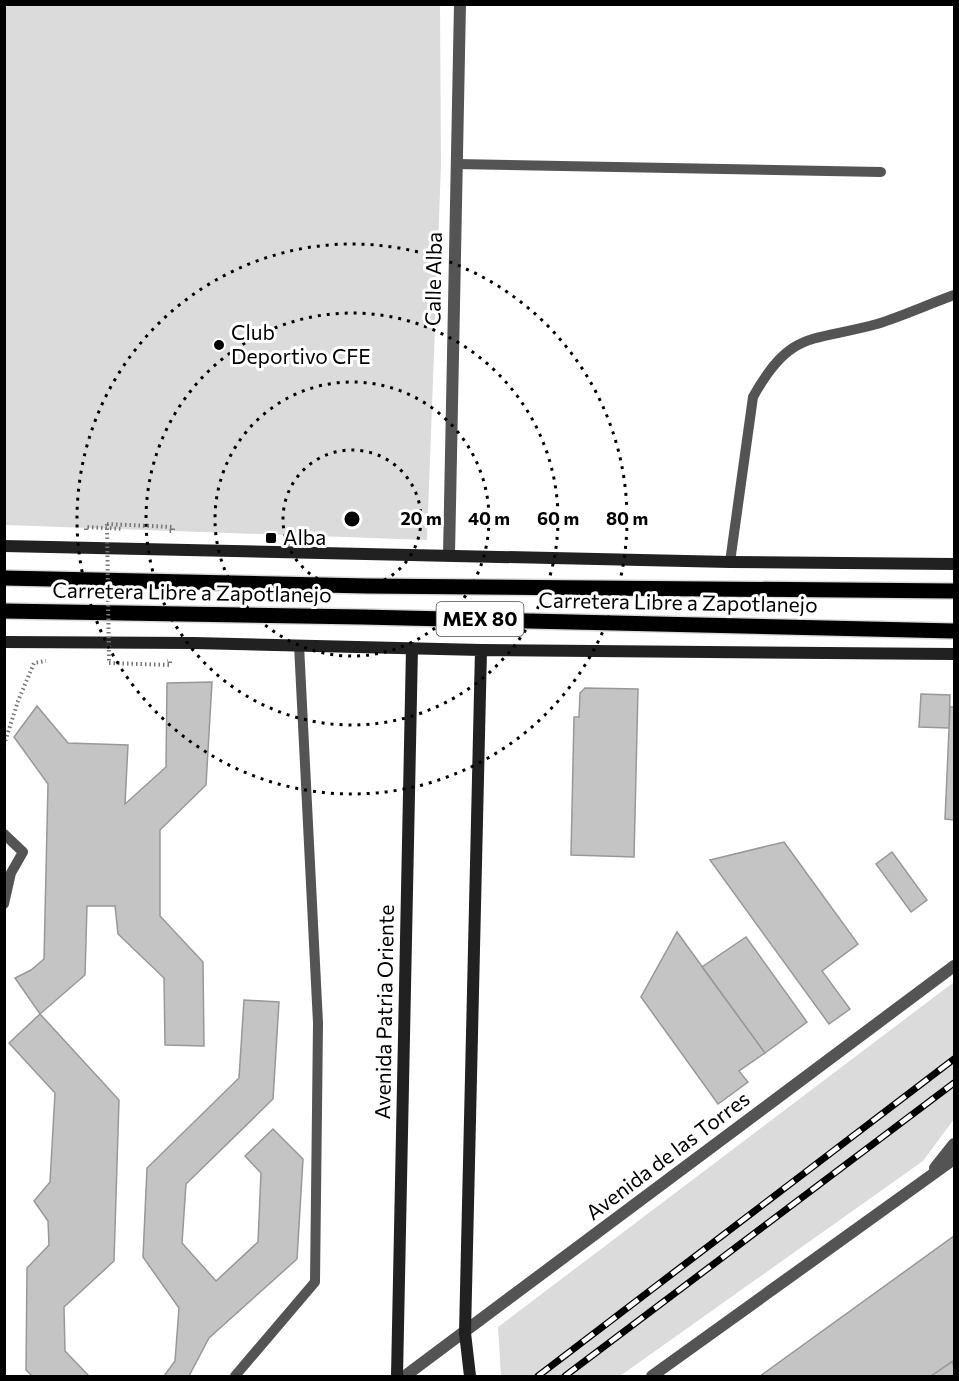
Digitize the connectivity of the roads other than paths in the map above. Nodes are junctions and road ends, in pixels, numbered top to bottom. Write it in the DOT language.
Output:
graph roads {
  1 [pos="460,4"];
  2 [pos="456,164"];
  3 [pos="881,172"];
  4 [pos="954,295"];
  5 [pos="4,546"];
  6 [pos="449,555"];
  7 [pos="730,562"];
  8 [pos="954,564"];
  9 [pos="4,578"];
  10 [pos="954,591"];
  11 [pos="4,611"];
  12 [pos="954,631"];
  13 [pos="4,642"];
  14 [pos="298,645"];
  15 [pos="412,648"];
  16 [pos="481,650"];
  17 [pos="954,654"];
  18 [pos="4,834"];
  19 [pos="8,872"];
  20 [pos="4,904"];
  21 [pos="954,966"];
  22 [pos="954,1144"];
  23 [pos="954,1159"];
  24 [pos="922,1182"];
  25 [pos="465,1333"];
  26 [pos="235,1377"];
  27 [pos="397,1377"];
  28 [pos="405,1377"];
  29 [pos="470,1377"];
  30 [pos="652,1377"];
  1 -- 2 [label="street, Calle Alba"];
  2 -- 3 [label="lane"];
  2 -- 6 [label="street, Calle Alba"];
  4 -- 7 [label="lane"];
  5 -- 6 [label="main road, Carretera Libre a Zapotlanejo"];
  6 -- 7 [label="main road, Carretera Libre a Zapotlanejo"];
  7 -- 8 [label="main road, Carretera Libre a Zapotlanejo"];
  9 -- 10 [label="main road, Carretera Libre a Zapotlanejo / MEX 80"];
  11 -- 12 [label="main road, Carretera Libre a Zapotlanejo / MEX 80"];
  13 -- 14 [label="main road"];
  14 -- 15 [label="main road"];
  14 -- 26 [label="lane"];
  15 -- 16 [label="main road"];
  15 -- 27 [label="main road, Avenida Patria Oriente"];
  16 -- 17 [label="main road"];
  16 -- 25 [label="main road"];
  18 -- 19 [label="lane"];
  19 -- 20 [label="lane"];
  21 -- 25 [label="street, Avenida de las Torres"];
  22 -- 24 [label="street"];
  23 -- 24 [label="street"];
  24 -- 30 [label="street"];
  25 -- 28 [label="street, Avenida de las Torres"];
  25 -- 29 [label="main road"];
}
